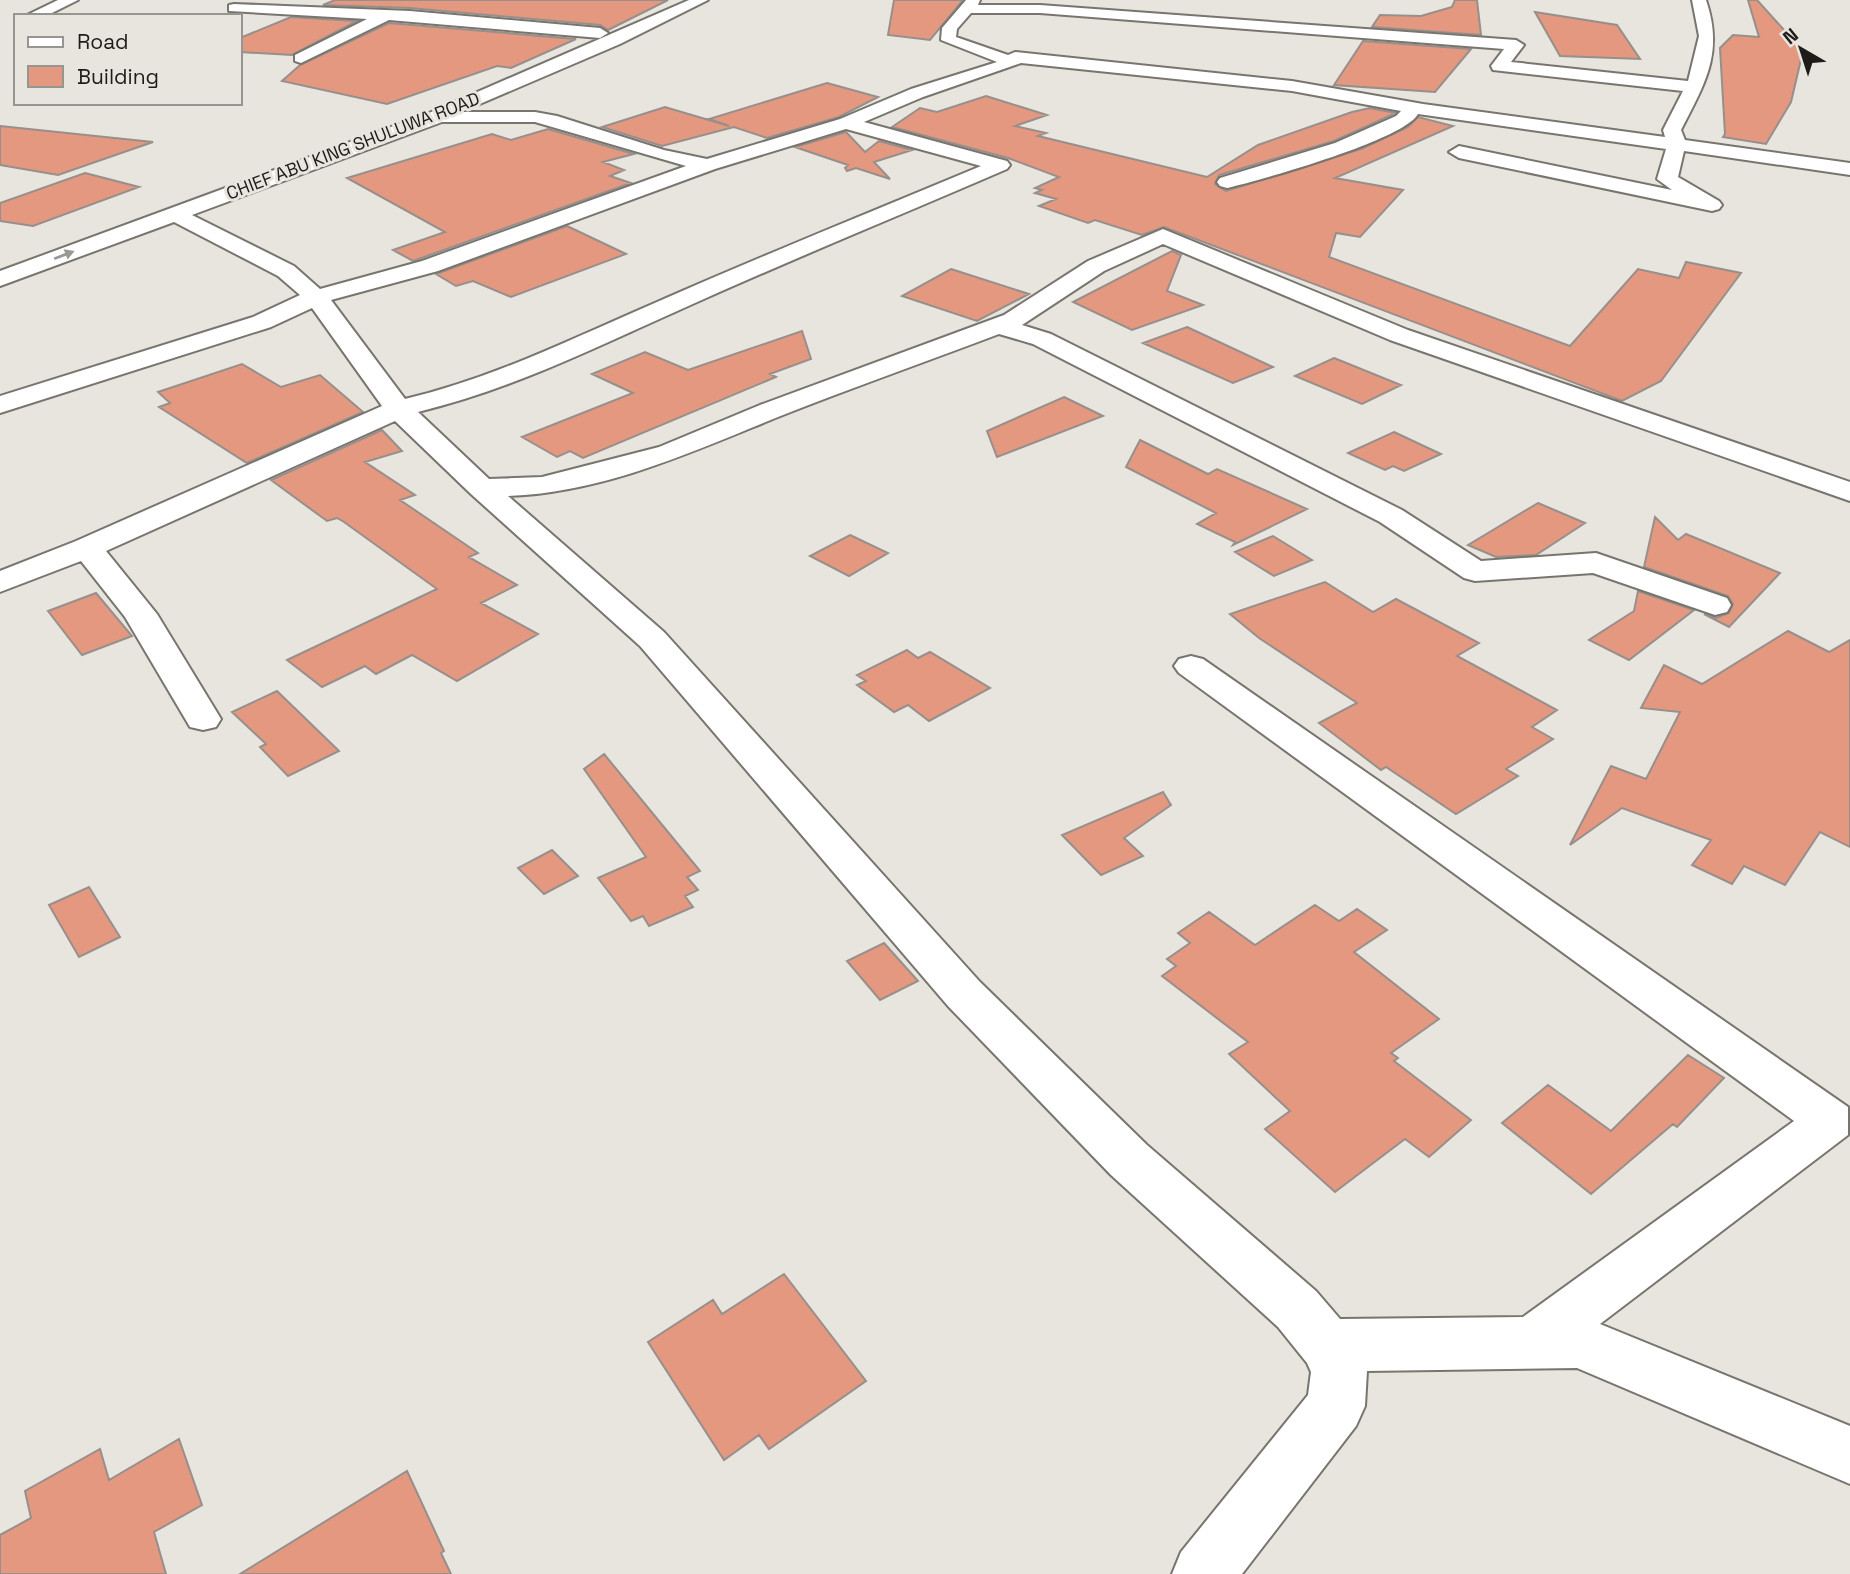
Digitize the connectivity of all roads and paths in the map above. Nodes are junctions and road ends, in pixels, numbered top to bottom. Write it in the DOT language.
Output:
graph roads {
  1 [pos="71,0"];
  2 [pos="251,0"];
  3 [pos="676,0"];
  4 [pos="701,0"];
  5 [pos="1699,0"];
  6 [pos="970,5"];
  7 [pos="234,8"];
  8 [pos="37,14"];
  9 [pos="221,14"];
  10 [pos="386,15"];
  11 [pos="600,33"];
  12 [pos="301,58"];
  13 [pos="1008,58"];
  14 [pos="1694,87"];
  15 [pos="1411,107"];
  16 [pos="435,117"];
  17 [pos="846,123"];
  18 [pos="1676,144"];
  19 [pos="1459,152"];
  20 [pos="708,165"];
  21 [pos="253,169"];
  22 [pos="1850,169"];
  23 [pos="277,174"];
  24 [pos="1227,182"];
  25 [pos="173,214"];
  26 [pos="0,262"];
  27 [pos="0,279"];
  28 [pos="316,297"];
  29 [pos="999,326"];
  30 [pos="0,405"];
  31 [pos="398,409"];
  32 [pos="481,488"];
  33 [pos="1850,492"];
  34 [pos="87,548"];
  35 [pos="0,582"];
  36 [pos="1715,606"];
  37 [pos="1191,666"];
  38 [pos="203,719"];
  39 [pos="1532,1343"];
  40 [pos="1328,1345"];
  41 [pos="1850,1455"];
  42 [pos="1203,1574"];
  1 -- 8 [label="street"];
  2 -- 7 [label="street"];
  3 -- 11 [label="street"];
  4 -- 16 [label="street, CHIEF ABU KING SHULUWA ROAD"];
  5 -- 14 [label="street"];
  6 -- 13 [label="street"];
  6 -- 14 [label="street"];
  7 -- 9 [label="street"];
  7 -- 10 [label="street"];
  10 -- 11 [label="street"];
  10 -- 12 [label="street"];
  11 -- 21 [label="street"];
  13 -- 15 [label="street"];
  13 -- 17 [label="street"];
  14 -- 18 [label="street"];
  15 -- 18 [label="street"];
  15 -- 24 [label="street"];
  16 -- 20 [label="street"];
  16 -- 23 [label="street, CHIEF ABU KING SHULUWA ROAD"];
  17 -- 20 [label="street"];
  17 -- 31 [label="street"];
  18 -- 19 [label="street"];
  18 -- 22 [label="street"];
  20 -- 28 [label="street"];
  21 -- 23 [label="street"];
  21 -- 26 [label="street"];
  23 -- 25 [label="street, CHIEF ABU KING SHULUWA ROAD"];
  27 -- 25 [label="street, CHIEF ABU KING SHULUWA ROAD, one-way"];
  25 -- 28 [label="street"];
  28 -- 30 [label="street"];
  28 -- 31 [label="street"];
  29 -- 32 [label="street"];
  29 -- 33 [label="street"];
  29 -- 36 [label="street"];
  31 -- 32 [label="street"];
  31 -- 34 [label="street"];
  32 -- 40 [label="street"];
  34 -- 35 [label="street"];
  34 -- 38 [label="street"];
  37 -- 39 [label="street"];
  39 -- 40 [label="street"];
  39 -- 41 [label="street"];
  40 -- 42 [label="street"];
}
